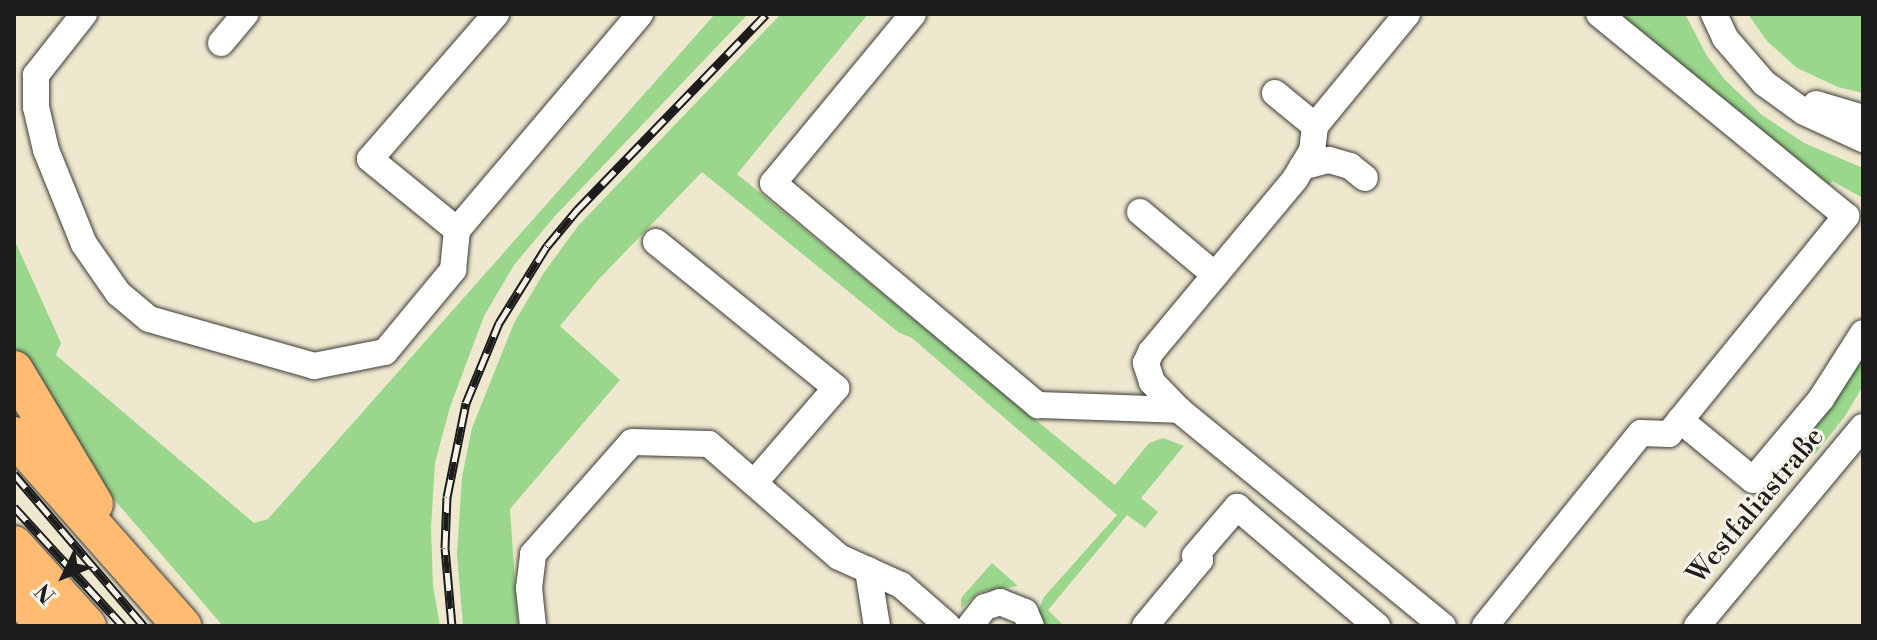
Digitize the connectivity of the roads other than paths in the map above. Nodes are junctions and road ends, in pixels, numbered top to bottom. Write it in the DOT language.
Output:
graph roads {
  1 [pos="84,14"];
  2 [pos="245,14"];
  3 [pos="496,14"];
  4 [pos="640,14"];
  5 [pos="913,14"];
  6 [pos="1407,14"];
  7 [pos="1599,14"];
  8 [pos="1714,14"];
  9 [pos="221,43"];
  10 [pos="1774,91"];
  11 [pos="1275,93"];
  12 [pos="1863,118"];
  13 [pos="1315,126"];
  14 [pos="1863,139"];
  15 [pos="1302,167"];
  16 [pos="1365,178"];
  17 [pos="1140,212"];
  18 [pos="1854,223"];
  19 [pos="457,230"];
  20 [pos="656,242"];
  21 [pos="1215,275"];
  22 [pos="1863,333"];
  23 [pos="14,370"];
  24 [pos="1179,410"];
  25 [pos="1680,420"];
  26 [pos="1863,427"];
  27 [pos="14,436"];
  28 [pos="754,483"];
  29 [pos="14,545"];
  30 [pos="122,560"];
  31 [pos="868,570"];
  32 [pos="14,594"];
  33 [pos="945,623"];
  34 [pos="49,626"];
  35 [pos="87,626"];
  36 [pos="182,626"];
  37 [pos="533,626"];
  38 [pos="877,626"];
  39 [pos="970,626"];
  40 [pos="1031,626"];
  41 [pos="1145,626"];
  42 [pos="1377,626"];
  43 [pos="1443,626"];
  44 [pos="1485,626"];
  45 [pos="1697,626"];
  1 -- 19 [label="street"];
  2 -- 9 [label="street"];
  3 -- 19 [label="street"];
  4 -- 19 [label="street"];
  5 -- 24 [label="street"];
  6 -- 13 [label="street"];
  7 -- 18 [label="street"];
  8 -- 10 [label="street"];
  10 -- 12 [label="street"];
  10 -- 14 [label="street"];
  11 -- 13 [label="street"];
  13 -- 15 [label="street"];
  15 -- 16 [label="street"];
  15 -- 21 [label="street"];
  17 -- 21 [label="street"];
  18 -- 25 [label="street"];
  20 -- 28 [label="street"];
  21 -- 24 [label="street"];
  22 -- 25 [label="street"];
  23 -- 30 [label="highway"];
  24 -- 43 [label="street"];
  25 -- 44 [label="street"];
  26 -- 45 [label="street, Westfaliastraße"];
  27 -- 30 [label="highway"];
  28 -- 31 [label="street"];
  28 -- 37 [label="street"];
  29 -- 35 [label="highway"];
  30 -- 36 [label="highway"];
  31 -- 33 [label="street"];
  31 -- 38 [label="street"];
  32 -- 34 [label="highway"];
  39 -- 40 [label="street"];
  41 -- 42 [label="street"];
}
